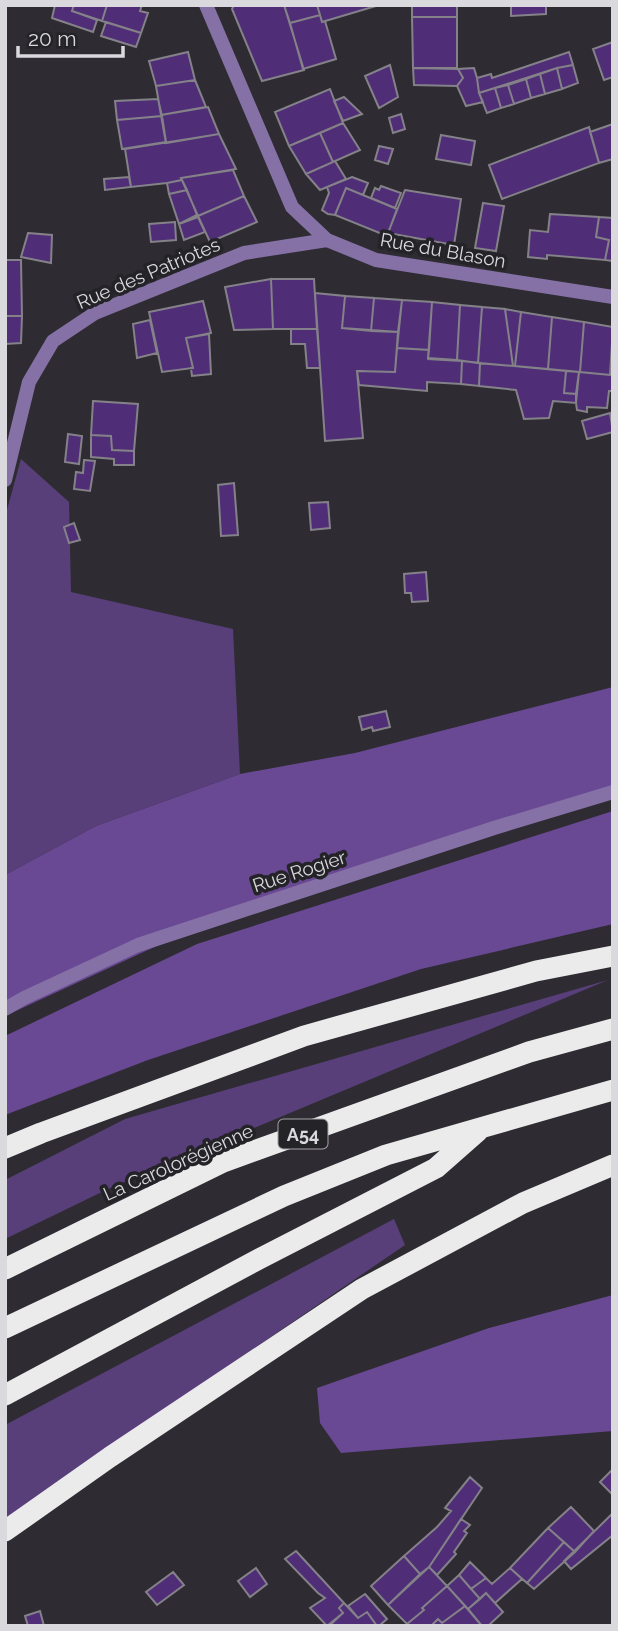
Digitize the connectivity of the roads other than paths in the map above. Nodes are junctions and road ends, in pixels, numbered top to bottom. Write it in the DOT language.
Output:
graph roads {
  1 [pos="206,5"];
  2 [pos="327,240"];
  3 [pos="613,298"];
  4 [pos="5,480"];
  5 [pos="613,792"];
  6 [pos="613,956"];
  7 [pos="5,1009"];
  8 [pos="613,1029"];
  9 [pos="613,1090"];
  10 [pos="482,1127"];
  11 [pos="5,1148"];
  12 [pos="613,1165"];
  13 [pos="5,1269"];
  14 [pos="5,1328"];
  15 [pos="5,1395"];
  16 [pos="5,1531"];
  1 -- 2 [label="street, Rue du Blason"];
  2 -- 3 [label="street, Rue du Blason"];
  2 -- 4 [label="street, Rue des Patriotes"];
  5 -- 7 [label="street, Rue Rogier"];
  6 -- 11 [label="highway"];
  8 -- 13 [label="highway, La Carolorégienne / A54"];
  9 -- 10 [label="highway, A54"];
  10 -- 14 [label="highway, A54"];
  10 -- 15 [label="highway, A54"];
  12 -- 16 [label="highway"];
}
